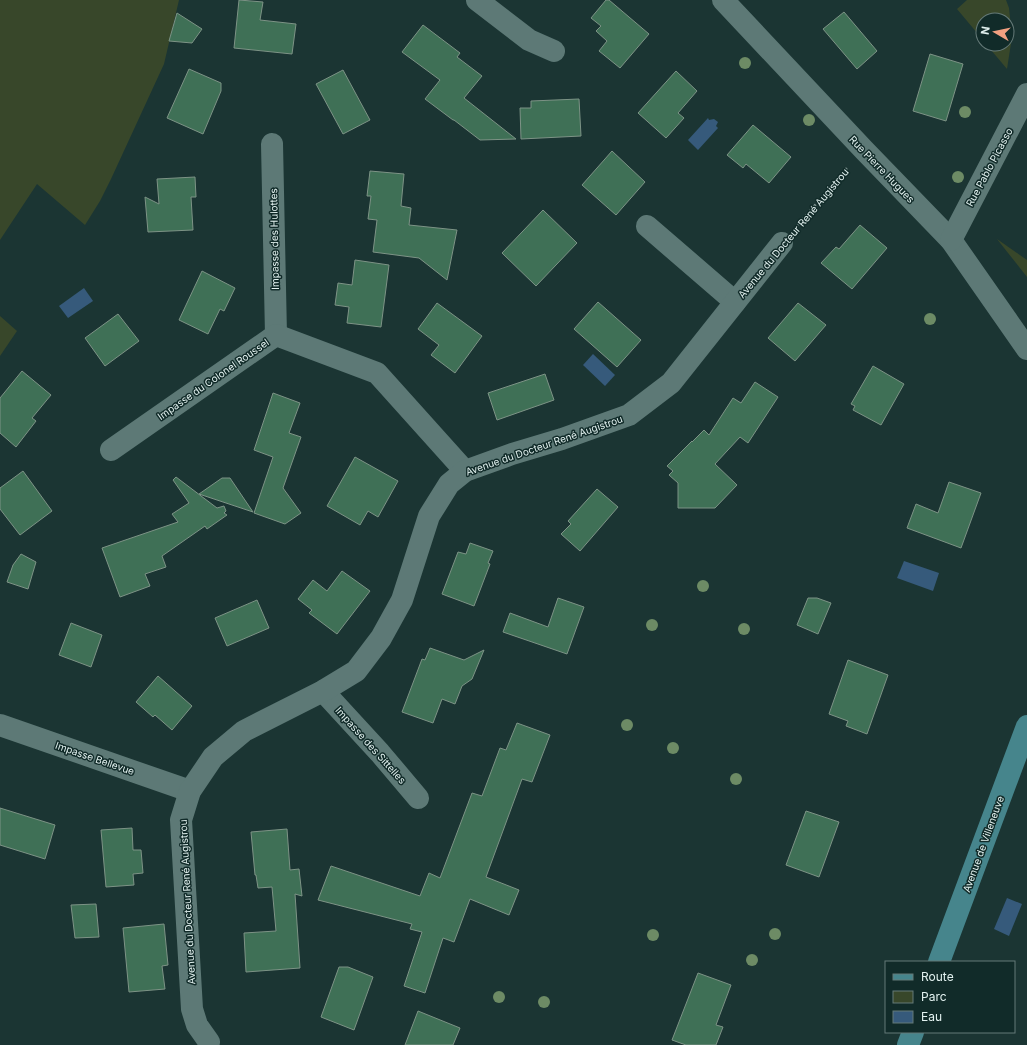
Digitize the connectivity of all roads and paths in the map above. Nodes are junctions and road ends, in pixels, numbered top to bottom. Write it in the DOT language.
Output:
graph roads {
  1 [pos="477,0"];
  2 [pos="723,0"];
  3 [pos="554,51"];
  4 [pos="1027,94"];
  5 [pos="272,144"];
  6 [pos="864,150"];
  7 [pos="647,226"];
  8 [pos="951,240"];
  9 [pos="782,243"];
  10 [pos="735,302"];
  11 [pos="276,335"];
  12 [pos="1027,348"];
  13 [pos="111,450"];
  14 [pos="465,472"];
  15 [pos="323,691"];
  16 [pos="0,724"];
  17 [pos="1027,726"];
  18 [pos="190,791"];
  19 [pos="418,798"];
  20 [pos="939,961"];
  21 [pos="913,1033"];
  22 [pos="209,1044"];
  23 [pos="908,1045"];
  1 -- 3 [label="street"];
  2 -- 6 [label="street, Rue Pierre Hugues"];
  4 -- 8 [label="street, Rue Pablo Picasso"];
  5 -- 11 [label="street, Impasse des Hulottes"];
  6 -- 8 [label="street, Rue Pierre Hugues"];
  6 -- 9 [label="path, Avenue du Docteur René Augistrou"];
  7 -- 10 [label="street"];
  8 -- 12 [label="street, Rue Pierre Hugues"];
  9 -- 10 [label="street, Avenue du Docteur René Augistrou"];
  10 -- 14 [label="street, Avenue du Docteur René Augistrou"];
  11 -- 13 [label="street, Impasse du Colonel Roussel"];
  11 -- 14 [label="street, Impasse du Colonel Roussel"];
  14 -- 15 [label="street, Avenue du Docteur René Augistrou"];
  15 -- 18 [label="street, Avenue du Docteur René Augistrou"];
  15 -- 19 [label="street, Impasse des Sittelles"];
  16 -- 18 [label="street, Impasse Bellevue"];
  17 -- 20 [label="main road, Avenue de Villeneuve"];
  18 -- 22 [label="street, Avenue du Docteur René Augistrou"];
  21 -- 23 [label="main road"];
}
